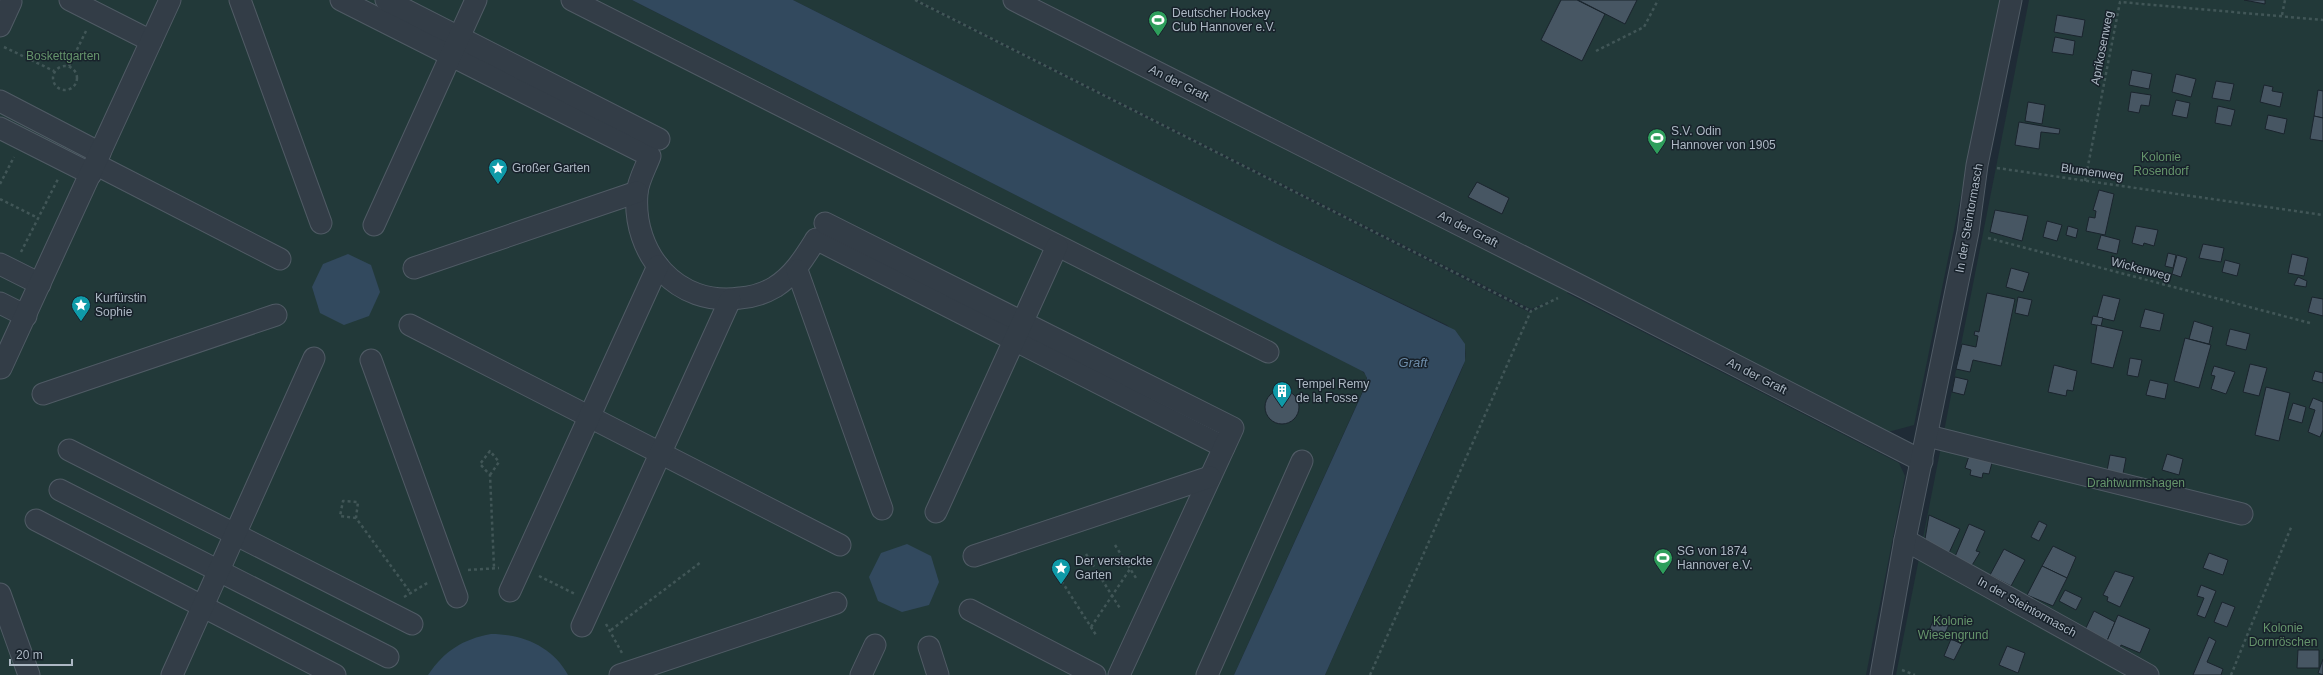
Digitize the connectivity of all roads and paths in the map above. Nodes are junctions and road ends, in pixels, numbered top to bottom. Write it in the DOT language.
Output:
graph roads {
  1 [pos="70,0"];
  2 [pos="170,0"];
  3 [pos="240,0"];
  4 [pos="341,0"];
  5 [pos="386,0"];
  6 [pos="476,0"];
  7 [pos="572,0"];
  8 [pos="915,0"];
  9 [pos="1014,0"];
  10 [pos="1658,0"];
  11 [pos="2011,0"];
  12 [pos="2285,0"];
  13 [pos="11,2"];
  14 [pos="94,12"];
  15 [pos="2282,15"];
  16 [pos="2323,20"];
  17 [pos="0,26"];
  18 [pos="151,41"];
  19 [pos="0,45"];
  20 [pos="455,46"];
  21 [pos="1596,51"];
  22 [pos="69,66"];
  23 [pos="54,71"];
  24 [pos="0,101"];
  25 [pos="0,128"];
  26 [pos="659,139"];
  27 [pos="7,153"];
  28 [pos="14,157"];
  29 [pos="20,160"];
  30 [pos="95,163"];
  31 [pos="1977,165"];
  32 [pos="52,176"];
  33 [pos="2085,180"];
  34 [pos="0,184"];
  35 [pos="637,192"];
  36 [pos="0,199"];
  37 [pos="2323,215"];
  38 [pos="38,218"];
  39 [pos="321,223"];
  40 [pos="825,223"];
  41 [pos="374,225"];
  42 [pos="1968,232"];
  43 [pos="1057,246"];
  44 [pos="280,259"];
  45 [pos="9,260"];
  46 [pos="658,266"];
  47 [pos="414,268"];
  48 [pos="797,270"];
  49 [pos="40,284"];
  50 [pos="730,300"];
  51 [pos="0,303"];
  52 [pos="276,315"];
  53 [pos="26,316"];
  54 [pos="2310,323"];
  55 [pos="410,325"];
  56 [pos="1018,331"];
  57 [pos="1268,352"];
  58 [pos="314,358"];
  59 [pos="371,360"];
  60 [pos="1,368"];
  61 [pos="43,394"];
  62 [pos="590,417"];
  63 [pos="1928,436"];
  64 [pos="69,450"];
  65 [pos="660,453"];
  66 [pos="1302,461"];
  67 [pos="1922,461"];
  68 [pos="490,476"];
  69 [pos="1210,477"];
  70 [pos="60,490"];
  71 [pos="882,509"];
  72 [pos="936,512"];
  73 [pos="2242,514"];
  74 [pos="356,518"];
  75 [pos="36,520"];
  76 [pos="2292,525"];
  77 [pos="234,534"];
  78 [pos="1905,540"];
  79 [pos="840,545"];
  80 [pos="1114,545"];
  81 [pos="1086,554"];
  82 [pos="974,556"];
  83 [pos="701,562"];
  84 [pos="1052,566"];
  85 [pos="494,567"];
  86 [pos="1130,569"];
  87 [pos="219,571"];
  88 [pos="1136,578"];
  89 [pos="510,591"];
  90 [pos="410,592"];
  91 [pos="0,594"];
  92 [pos="1112,596"];
  93 [pos="457,597"];
  94 [pos="836,603"];
  95 [pos="590,606"];
  96 [pos="204,607"];
  97 [pos="970,610"];
  98 [pos="1121,610"];
  99 [pos="412,624"];
  100 [pos="582,626"];
  101 [pos="1091,627"];
  102 [pos="611,630"];
  103 [pos="1096,635"];
  104 [pos="875,644"];
  105 [pos="929,647"];
  106 [pos="388,657"];
  107 [pos="626,673"];
  108 [pos="28,675"];
  109 [pos="172,675"];
  110 [pos="335,675"];
  111 [pos="861,675"];
  112 [pos="938,675"];
  113 [pos="1095,675"];
  114 [pos="1119,675"];
  115 [pos="1207,675"];
  116 [pos="1370,675"];
  117 [pos="1881,675"];
  118 [pos="2148,675"];
  119 [pos="2231,675"];
  1 -- 14 [label="street"];
  2 -- 18 [label="street"];
  3 -- 39 [label="street"];
  4 -- 20 [label="street"];
  5 -- 20 [label="street"];
  6 -- 20 [label="street"];
  7 -- 43 [label="street"];
  8 -- 116 [label="path"];
  9 -- 67 [label="street, An der Graft"];
  10 -- 21 [label="path"];
  11 -- 31 [label="street, In der Steintormasch"];
  12 -- 15 [label="path"];
  13 -- 17 [label="street"];
  14 -- 18 [label="street"];
  14 -- 22 [label="path"];
  15 -- 16 [label="path, Aprikosenweg"];
  15 -- 33 [label="path, Aprikosenweg"];
  18 -- 30 [label="street"];
  19 -- 23 [label="path"];
  20 -- 26 [label="street"];
  20 -- 35 [label="street"];
  20 -- 41 [label="street"];
  22 -- 23 [label="path"];
  22 -- 23 [label="path"];
  24 -- 30 [label="street"];
  25 -- 30 [label="street"];
  27 -- 28 [label="path"];
  28 -- 29 [label="path"];
  28 -- 34 [label="path"];
  30 -- 44 [label="street"];
  30 -- 49 [label="street"];
  31 -- 33 [label="path, Blumenweg"];
  31 -- 42 [label="street, In der Steintormasch"];
  32 -- 38 [label="path"];
  33 -- 37 [label="path, Blumenweg"];
  35 -- 46 [label="street"];
  35 -- 47 [label="street"];
  36 -- 38 [label="path"];
  38 -- 45 [label="path"];
  40 -- 56 [label="street"];
  42 -- 54 [label="path, Wickenweg"];
  42 -- 63 [label="street, In der Steintormasch"];
  43 -- 56 [label="street"];
  43 -- 57 [label="street"];
  45 -- 49 [label="street"];
  46 -- 50 [label="street"];
  46 -- 62 [label="street"];
  48 -- 50 [label="street"];
  48 -- 56 [label="street"];
  48 -- 71 [label="street"];
  49 -- 53 [label="street"];
  50 -- 65 [label="street"];
  51 -- 53 [label="street"];
  52 -- 61 [label="street"];
  53 -- 60 [label="street"];
  55 -- 62 [label="street"];
  56 -- 69 [label="street"];
  56 -- 72 [label="street"];
  58 -- 77 [label="street"];
  59 -- 93 [label="street"];
  62 -- 65 [label="street"];
  62 -- 89 [label="street"];
  63 -- 67 [label="street, In der Steintormasch"];
  63 -- 73 [label="street"];
  64 -- 77 [label="street"];
  65 -- 79 [label="street"];
  65 -- 95 [label="street"];
  66 -- 115 [label="street"];
  67 -- 78 [label="street, In der Steintormasch"];
  68 -- 68 [label="path"];
  68 -- 85 [label="path"];
  69 -- 82 [label="street"];
  69 -- 114 [label="street"];
  70 -- 87 [label="street"];
  74 -- 74 [label="path"];
  74 -- 90 [label="path"];
  75 -- 96 [label="street"];
  76 -- 119 [label="path"];
  77 -- 87 [label="street"];
  77 -- 99 [label="street"];
  78 -- 117 [label="street, In der Steintormasch"];
  78 -- 118 [label="street, In der Steintormasch"];
  80 -- 86 [label="path"];
  81 -- 92 [label="path"];
  83 -- 102 [label="path"];
  84 -- 101 [label="path"];
  86 -- 88 [label="path"];
  86 -- 92 [label="path"];
  87 -- 96 [label="street"];
  87 -- 106 [label="street"];
  91 -- 108 [label="street"];
  92 -- 98 [label="path"];
  92 -- 101 [label="path"];
  94 -- 107 [label="street"];
  95 -- 100 [label="street"];
  95 -- 102 [label="path"];
  96 -- 109 [label="street"];
  96 -- 110 [label="street"];
  97 -- 113 [label="street"];
  101 -- 103 [label="path"];
  102 -- 107 [label="path"];
  104 -- 111 [label="street"];
  105 -- 112 [label="street"];
}
